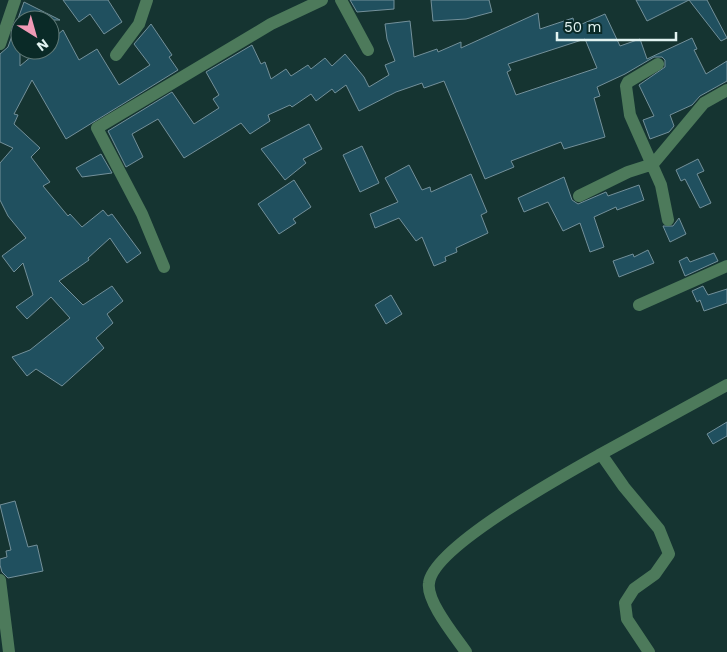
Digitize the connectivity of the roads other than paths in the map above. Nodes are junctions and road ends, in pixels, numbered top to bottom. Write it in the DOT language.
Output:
graph roads {
  1 [pos="15,0"];
  2 [pos="147,0"];
  3 [pos="322,0"];
  4 [pos="341,0"];
  5 [pos="0,44"];
  6 [pos="368,50"];
  7 [pos="116,55"];
  8 [pos="658,64"];
  9 [pos="727,90"];
  10 [pos="653,164"];
  11 [pos="579,196"];
  12 [pos="668,220"];
  13 [pos="727,266"];
  14 [pos="164,267"];
  15 [pos="639,305"];
  16 [pos="727,385"];
  17 [pos="601,454"];
  18 [pos="0,580"];
  19 [pos="4,635"];
  20 [pos="9,652"];
  21 [pos="466,652"];
  22 [pos="649,652"];
  1 -- 5 [label="street"];
  2 -- 7 [label="street"];
  3 -- 14 [label="street"];
  4 -- 6 [label="street"];
  8 -- 10 [label="street"];
  9 -- 10 [label="street"];
  10 -- 11 [label="street"];
  10 -- 12 [label="street"];
  13 -- 15 [label="street"];
  16 -- 17 [label="street"];
  17 -- 21 [label="street"];
  17 -- 22 [label="street"];
  18 -- 19 [label="street"];
  19 -- 20 [label="street"];
}
